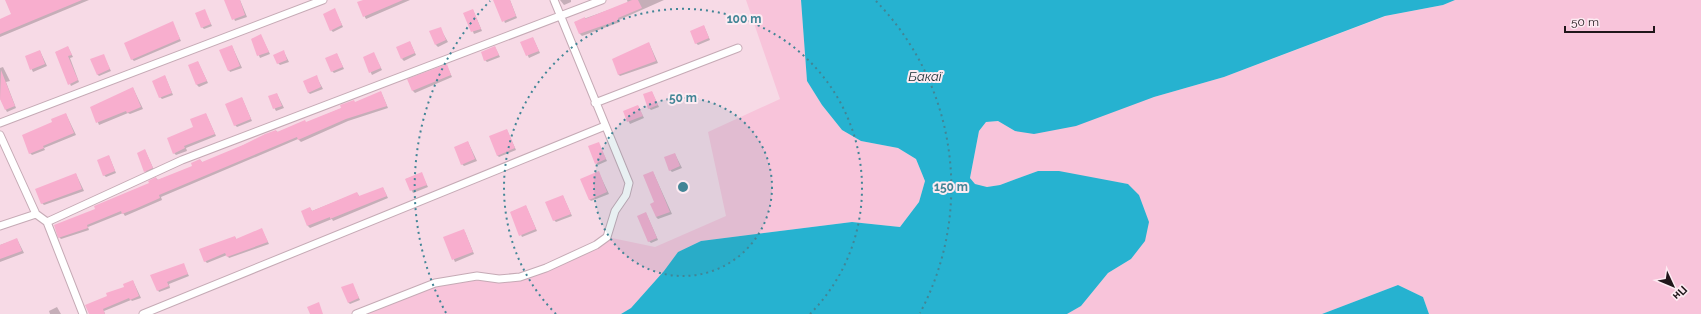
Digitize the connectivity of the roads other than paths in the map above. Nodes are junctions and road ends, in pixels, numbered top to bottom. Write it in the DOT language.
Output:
graph roads {
  1 [pos="323,0"];
  2 [pos="554,0"];
  3 [pos="602,0"];
  4 [pos="560,17"];
  5 [pos="738,48"];
  6 [pos="595,103"];
  7 [pos="0,123"];
  8 [pos="605,126"];
  9 [pos="0,135"];
  10 [pos="36,214"];
  11 [pos="47,222"];
  12 [pos="0,226"];
  13 [pos="83,314"];
  14 [pos="143,314"];
  15 [pos="356,314"];
  1 -- 7 [label="lane"];
  2 -- 4 [label="lane"];
  3 -- 4 [label="lane"];
  4 -- 6 [label="lane"];
  4 -- 11 [label="lane"];
  5 -- 6 [label="lane"];
  6 -- 8 [label="lane"];
  8 -- 14 [label="lane"];
  8 -- 15 [label="lane"];
  9 -- 10 [label="lane"];
  10 -- 11 [label="lane"];
  10 -- 12 [label="lane"];
  11 -- 13 [label="lane"];
}
